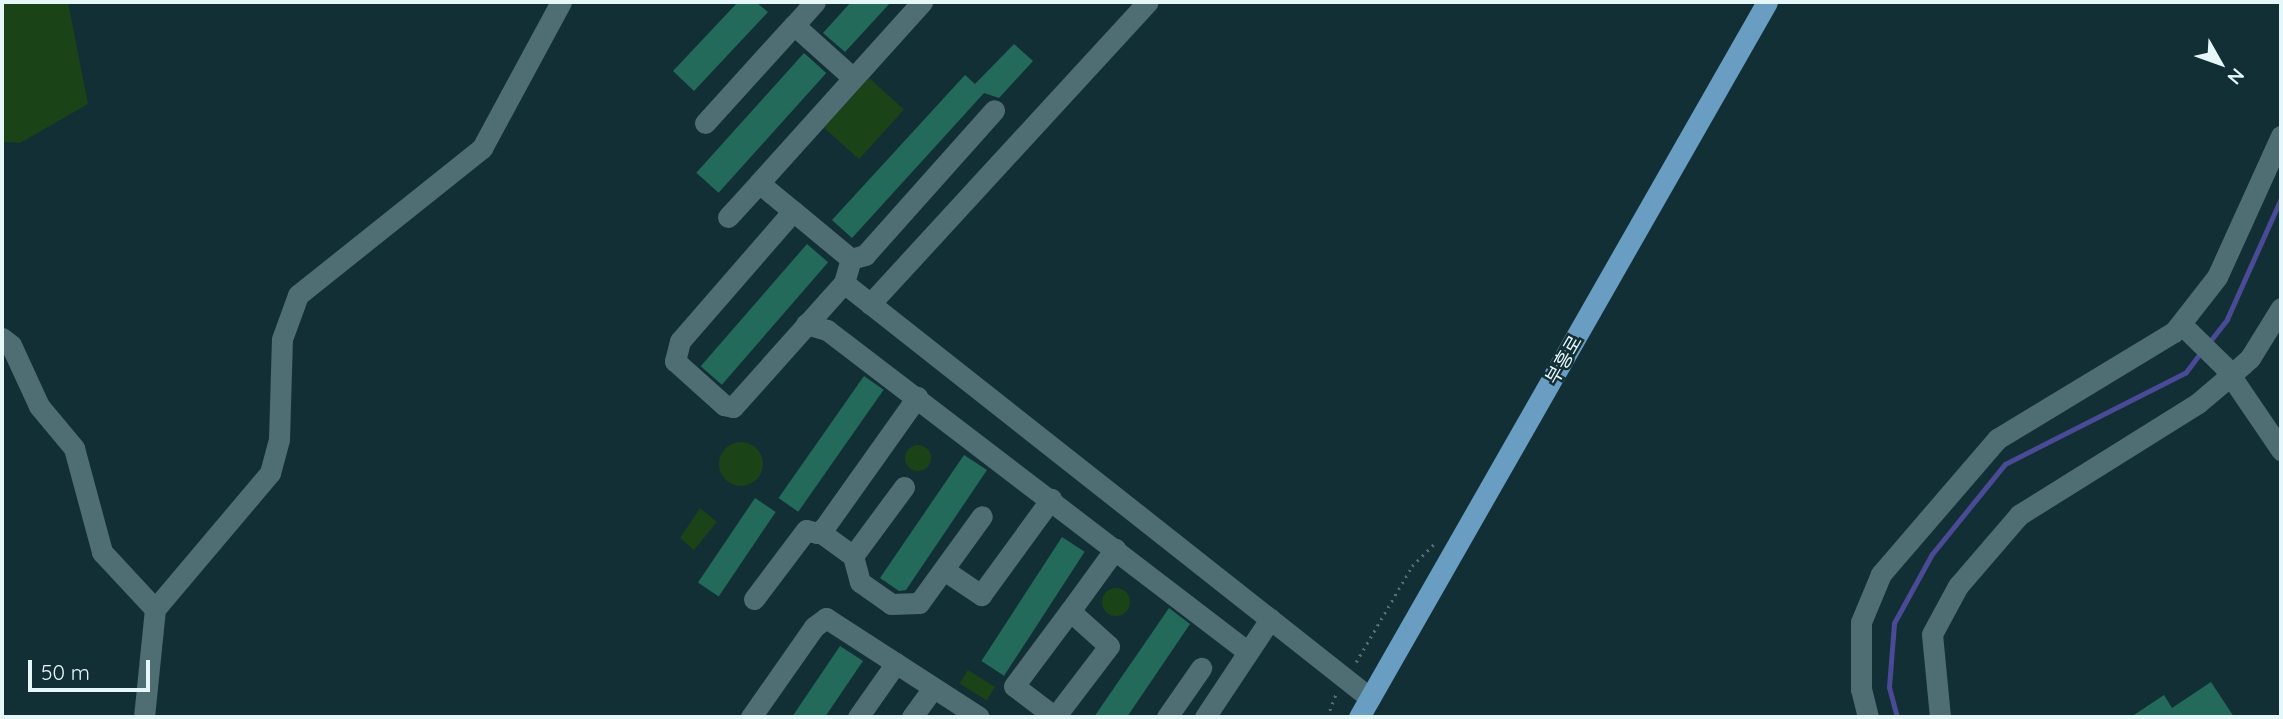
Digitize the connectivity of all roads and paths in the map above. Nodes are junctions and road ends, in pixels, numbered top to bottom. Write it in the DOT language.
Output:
graph roads {
  1 [pos="561,2"];
  2 [pos="815,2"];
  3 [pos="922,2"];
  4 [pos="1148,2"];
  5 [pos="1767,2"];
  6 [pos="794,25"];
  7 [pos="853,78"];
  8 [pos="994,110"];
  9 [pos="705,123"];
  10 [pos="2281,136"];
  11 [pos="759,183"];
  12 [pos="793,211"];
  13 [pos="728,217"];
  14 [pos="851,259"];
  15 [pos="844,283"];
  16 [pos="870,304"];
  17 [pos="2281,308"];
  18 [pos="806,324"];
  19 [pos="2185,329"];
  20 [pos="2,338"];
  21 [pos="2227,371"];
  22 [pos="917,397"];
  23 [pos="2281,450"];
  24 [pos="904,486"];
  25 [pos="1051,499"];
  26 [pos="982,516"];
  27 [pos="820,532"];
  28 [pos="1115,549"];
  29 [pos="853,556"];
  30 [pos="944,570"];
  31 [pos="754,599"];
  32 [pos="155,610"];
  33 [pos="1070,611"];
  34 [pos="1270,619"];
  35 [pos="1248,652"];
  36 [pos="895,663"];
  37 [pos="1201,668"];
  38 [pos="933,688"];
  39 [pos="1370,698"];
  40 [pos="144,717"];
  41 [pos="751,717"];
  42 [pos="858,717"];
  43 [pos="912,717"];
  44 [pos="979,717"];
  45 [pos="1055,717"];
  46 [pos="1167,717"];
  47 [pos="1205,717"];
  48 [pos="1359,717"];
  49 [pos="1868,717"];
  50 [pos="1940,717"];
  1 -- 32 [label="street"];
  2 -- 6 [label="street"];
  3 -- 7 [label="street"];
  4 -- 16 [label="street"];
  5 -- 39 [label="main road, 부흥로"];
  6 -- 7 [label="street"];
  6 -- 9 [label="street"];
  7 -- 11 [label="street"];
  8 -- 14 [label="street"];
  10 -- 19 [label="street"];
  11 -- 12 [label="street"];
  11 -- 13 [label="street"];
  12 -- 14 [label="street"];
  12 -- 18 [label="street"];
  14 -- 15 [label="street"];
  15 -- 16 [label="street"];
  15 -- 18 [label="street"];
  16 -- 34 [label="street"];
  17 -- 21 [label="street"];
  18 -- 22 [label="street"];
  19 -- 21 [label="street"];
  19 -- 49 [label="street"];
  20 -- 32 [label="street"];
  21 -- 23 [label="street"];
  21 -- 50 [label="street"];
  22 -- 25 [label="street"];
  22 -- 27 [label="street"];
  24 -- 29 [label="street"];
  25 -- 28 [label="street"];
  25 -- 30 [label="street"];
  26 -- 30 [label="street"];
  27 -- 29 [label="street"];
  27 -- 31 [label="street"];
  28 -- 33 [label="street"];
  28 -- 35 [label="street"];
  29 -- 30 [label="street"];
  32 -- 40 [label="street"];
  33 -- 45 [label="street"];
  33 -- 45 [label="street"];
  34 -- 35 [label="street"];
  34 -- 39 [label="street"];
  35 -- 47 [label="street"];
  36 -- 38 [label="street"];
  36 -- 41 [label="street"];
  36 -- 42 [label="street"];
  37 -- 46 [label="street"];
  38 -- 43 [label="street"];
  38 -- 44 [label="street"];
  39 -- 48 [label="main road, 부흥로"];
}
